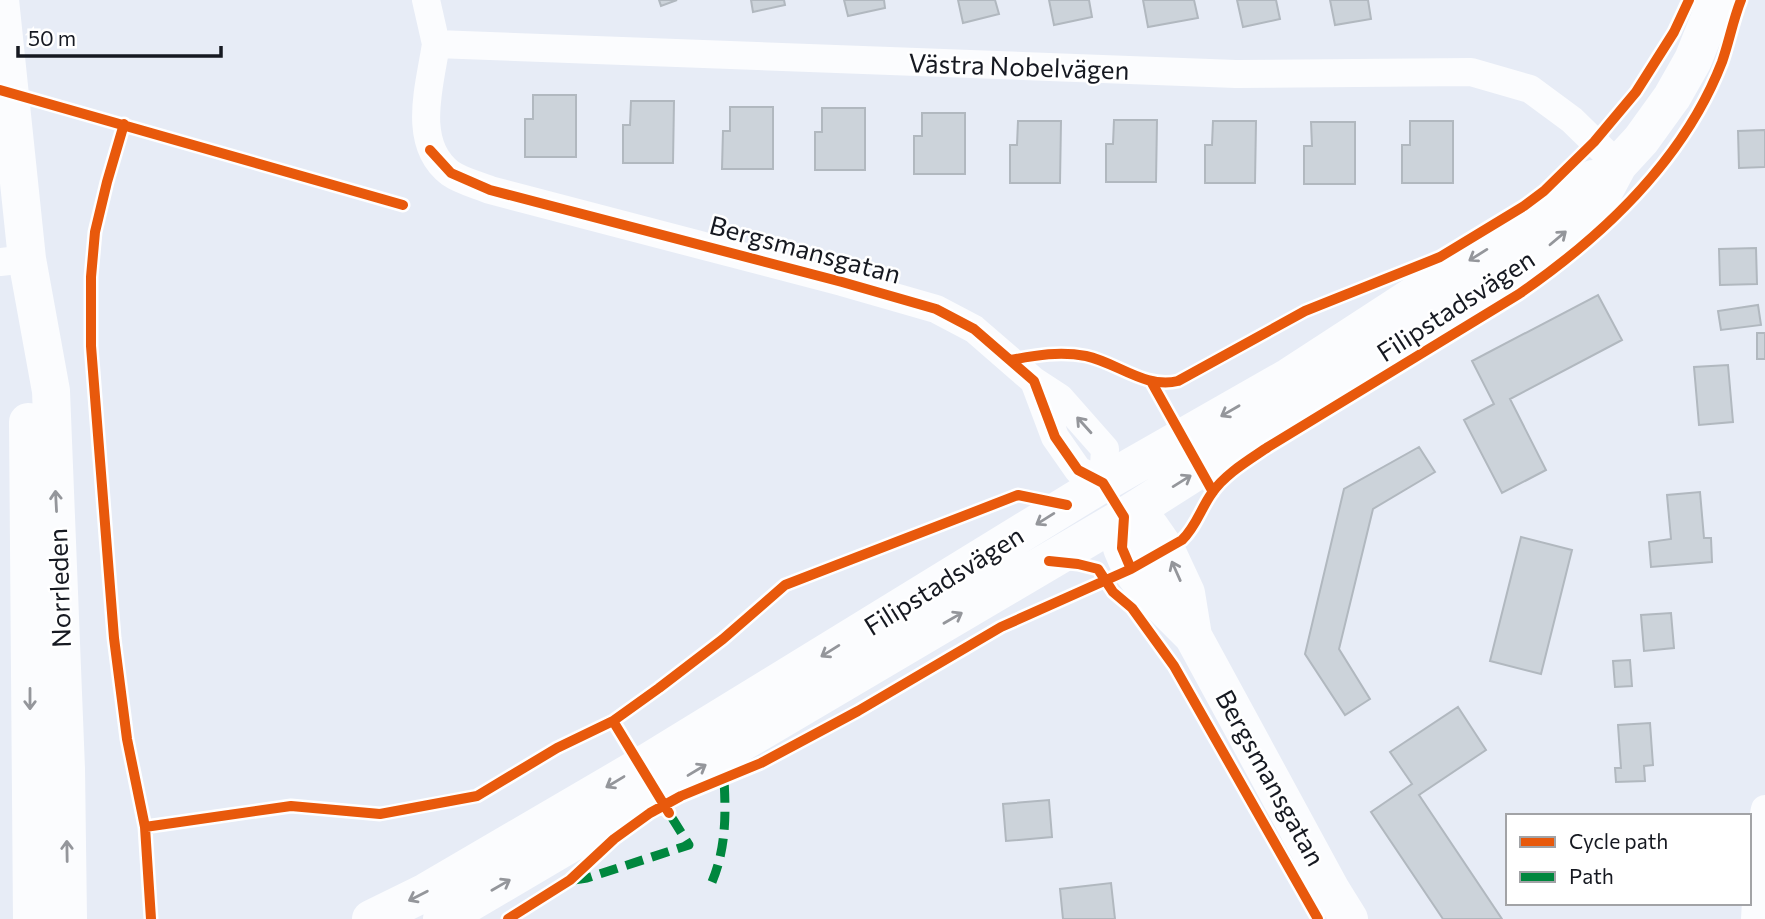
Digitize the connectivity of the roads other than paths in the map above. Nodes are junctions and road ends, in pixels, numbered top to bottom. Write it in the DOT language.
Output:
graph roads {
  1 [pos="0,0"];
  2 [pos="426,0"];
  3 [pos="1717,0"];
  4 [pos="436,44"];
  5 [pos="1618,165"];
  6 [pos="14,260"];
  7 [pos="1103,483"];
  8 [pos="1124,517"];
  9 [pos="1765,810"];
  10 [pos="32,919"];
  11 [pos="68,919"];
  12 [pos="371,919"];
  13 [pos="442,919"];
  14 [pos="1349,919"];
  15 [pos="1755,919"];
  1 -- 6 [label="street, Norrleden"];
  2 -- 4 [label="street"];
  3 -- 5 [label="street, Filipstadsvägen"];
  4 -- 5 [label="street, Västra Nobelvägen"];
  4 -- 7 [label="street, Bergsmansgatan"];
  5 -- 7 [label="street, Filipstadsvägen, one-way"];
  8 -- 5 [label="street, Filipstadsvägen, one-way"];
  6 -- 10 [label="street, Norrleden, one-way"];
  11 -- 6 [label="street, Norrleden, one-way"];
  7 -- 8 [label="street"];
  7 -- 12 [label="street, Filipstadsvägen, one-way"];
  13 -- 8 [label="street, Filipstadsvägen, one-way"];
  8 -- 14 [label="street, Bergsmansgatan"];
  9 -- 15 [label="street"];
}
